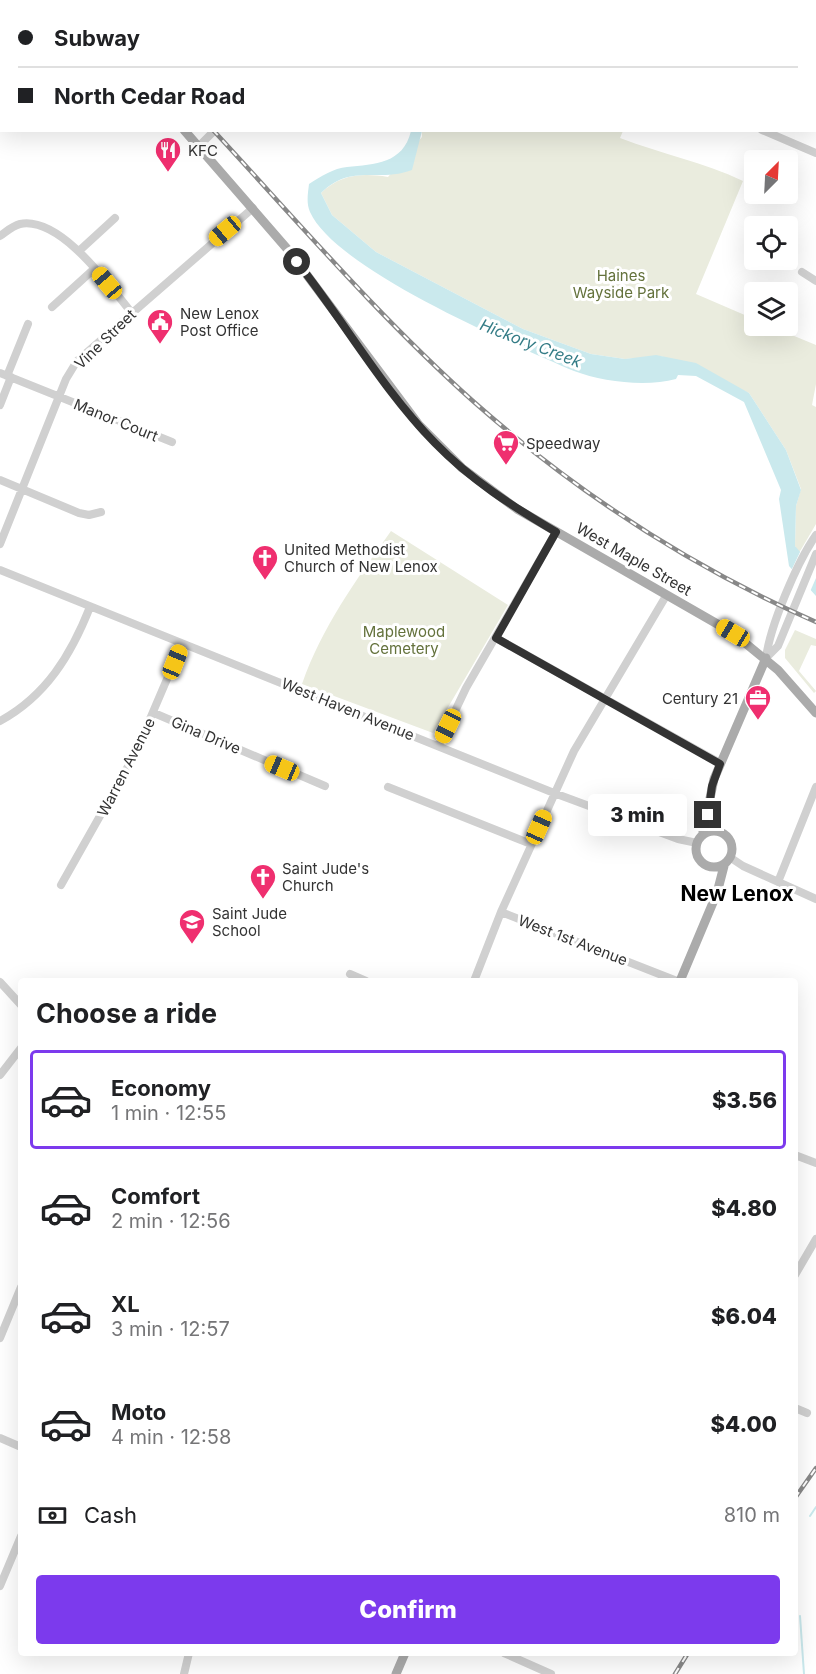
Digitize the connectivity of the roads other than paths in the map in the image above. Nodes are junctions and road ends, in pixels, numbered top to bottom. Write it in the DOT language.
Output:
graph roads {
  1 [pos="186,132"];
  2 [pos="213,132"];
  3 [pos="767,132"];
  4 [pos="199,146"];
  5 [pos="816,153"];
  6 [pos="253,208"];
  7 [pos="115,218"];
  8 [pos="0,236"];
  9 [pos="79,251"];
  10 [pos="94,269"];
  11 [pos="802,272"];
  12 [pos="816,281"];
  13 [pos="52,307"];
  14 [pos="131,312"];
  15 [pos="28,324"];
  16 [pos="6,376"];
  17 [pos="60,398"];
  18 [pos="0,405"];
  19 [pos="172,442"];
  20 [pos="0,480"];
  21 [pos="23,490"];
  22 [pos="101,512"];
  23 [pos="556,532"];
  24 [pos="816,535"];
  25 [pos="0,544"];
  26 [pos="816,555"];
  27 [pos="0,570"];
  28 [pos="666,596"];
  29 [pos="90,607"];
  30 [pos="496,638"];
  31 [pos="182,645"];
  32 [pos="766,658"];
  33 [pos="604,698"];
  34 [pos="154,713"];
  35 [pos="816,713"];
  36 [pos="0,721"];
  37 [pos="439,745"];
  38 [pos="720,764"];
  39 [pos="325,786"];
  40 [pos="388,787"];
  41 [pos="816,787"];
  42 [pos="554,793"];
  43 [pos="708,815"];
  44 [pos="718,831"];
  45 [pos="703,832"];
  46 [pos="697,843"];
  47 [pos="531,844"];
  48 [pos="728,862"];
  49 [pos="711,866"];
  50 [pos="778,882"];
  51 [pos="61,885"];
  52 [pos="719,885"];
  53 [pos="816,899"];
  54 [pos="501,912"];
  55 [pos="350,974"];
  56 [pos="359,978"];
  57 [pos="475,978"];
  58 [pos="671,978"];
  59 [pos="680,978"];
  60 [pos="0,982"];
  61 [pos="18,1002"];
  62 [pos="18,1052"];
  63 [pos="0,1075"];
  64 [pos="798,1156"];
  65 [pos="816,1163"];
  66 [pos="816,1239"];
  67 [pos="798,1270"];
  68 [pos="18,1294"];
  69 [pos="0,1338"];
  70 [pos="798,1409"];
  71 [pos="807,1413"];
  72 [pos="0,1438"];
  73 [pos="18,1445"];
  74 [pos="18,1543"];
  75 [pos="0,1586"];
  76 [pos="188,1656"];
  77 [pos="404,1656"];
  78 [pos="511,1656"];
  79 [pos="184,1674"];
  80 [pos="396,1674"];
  81 [pos="551,1674"];
  1 -- 4 [label="main road, West Maple Street"];
  2 -- 4 [label="street"];
  3 -- 5 [label="street"];
  4 -- 6 [label="main road, West Maple Street"];
  6 -- 14 [label="street, Vine Street"];
  6 -- 23 [label="main road, West Maple Street"];
  7 -- 9 [label="street"];
  8 -- 9 [label="street"];
  9 -- 10 [label="street"];
  10 -- 13 [label="street"];
  10 -- 14 [label="street"];
  11 -- 12 [label="street"];
  14 -- 17 [label="street, Vine Street"];
  15 -- 16 [label="street"];
  16 -- 17 [label="street, Manor Court"];
  16 -- 18 [label="street"];
  17 -- 19 [label="street, Manor Court"];
  17 -- 21 [label="street, Vine Street"];
  20 -- 21 [label="street"];
  21 -- 22 [label="street"];
  21 -- 25 [label="street, Vine Street"];
  23 -- 28 [label="main road, West Maple Street"];
  23 -- 30 [label="street"];
  24 -- 32 [label="street"];
  26 -- 32 [label="street"];
  27 -- 29 [label="street, West Haven Avenue"];
  28 -- 32 [label="main road, West Maple Street"];
  28 -- 33 [label="street"];
  29 -- 31 [label="street, West Haven Avenue"];
  29 -- 36 [label="street"];
  30 -- 33 [label="street"];
  30 -- 37 [label="street"];
  31 -- 34 [label="street, Warren Avenue"];
  31 -- 37 [label="street, West Haven Avenue"];
  32 -- 35 [label="main road, West Maple Street"];
  32 -- 38 [label="main road"];
  33 -- 38 [label="street"];
  33 -- 42 [label="street"];
  34 -- 39 [label="street, Gina Drive"];
  34 -- 51 [label="street, Warren Avenue"];
  37 -- 42 [label="street, West Haven Avenue"];
  38 -- 43 [label="main road"];
  40 -- 47 [label="street"];
  41 -- 50 [label="street"];
  42 -- 46 [label="street, West Haven Avenue"];
  42 -- 47 [label="street"];
  43 -- 44 [label="main road"];
  43 -- 45 [label="main road"];
  44 -- 45 [label="main road"];
  44 -- 48 [label="main road"];
  45 -- 46 [label="main road"];
  46 -- 49 [label="main road"];
  47 -- 54 [label="street"];
  48 -- 49 [label="main road"];
  48 -- 50 [label="street"];
  48 -- 52 [label="main road"];
  49 -- 52 [label="main road"];
  50 -- 53 [label="street"];
  52 -- 59 [label="main road"];
  54 -- 57 [label="street"];
  54 -- 58 [label="street, West 1st Avenue"];
  55 -- 56 [label="street"];
  60 -- 61 [label="street"];
  62 -- 63 [label="street"];
  64 -- 65 [label="street"];
  66 -- 67 [label="street"];
  68 -- 69 [label="street"];
  70 -- 71 [label="street"];
  72 -- 73 [label="street"];
  74 -- 75 [label="street"];
  76 -- 79 [label="street"];
  77 -- 80 [label="main road"];
  78 -- 81 [label="street"];
}
